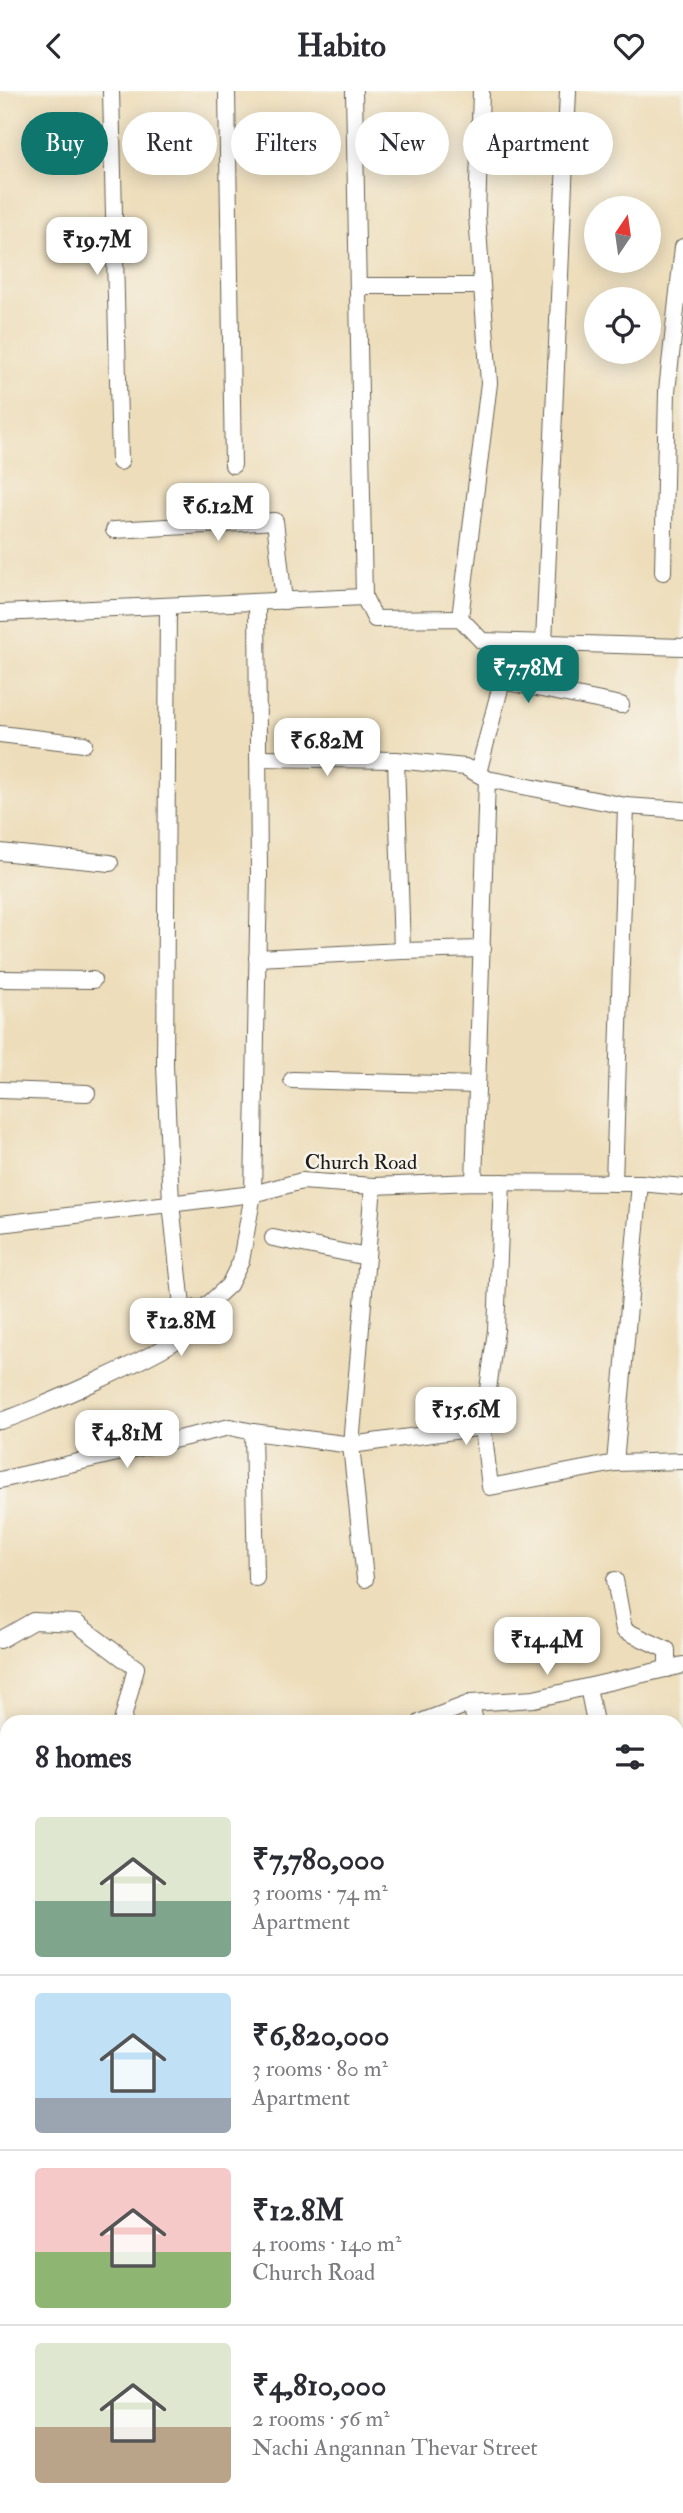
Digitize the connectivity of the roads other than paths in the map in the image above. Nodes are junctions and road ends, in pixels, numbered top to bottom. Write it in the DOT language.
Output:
graph roads {
  1 [pos="111,91"];
  2 [pos="227,91"];
  3 [pos="354,91"];
  4 [pos="481,91"];
  5 [pos="568,91"];
  6 [pos="683,247"];
  7 [pos="358,286"];
  8 [pos="482,286"];
  9 [pos="120,462"];
  10 [pos="233,465"];
  11 [pos="114,530"];
  12 [pos="663,572"];
  13 [pos="364,597"];
  14 [pos="284,601"];
  15 [pos="257,602"];
  16 [pos="168,606"];
  17 [pos="0,614"];
  18 [pos="460,618"];
  19 [pos="544,643"];
  20 [pos="683,647"];
  21 [pos="621,705"];
  22 [pos="0,734"];
  23 [pos="84,744"];
  24 [pos="258,758"];
  25 [pos="397,760"];
  26 [pos="483,776"];
  27 [pos="626,806"];
  28 [pos="683,810"];
  29 [pos="0,852"];
  30 [pos="110,863"];
  31 [pos="483,949"];
  32 [pos="402,951"];
  33 [pos="257,958"];
  34 [pos="0,979"];
  35 [pos="93,980"];
  36 [pos="292,1080"];
  37 [pos="477,1085"];
  38 [pos="0,1090"];
  39 [pos="87,1093"];
  40 [pos="474,1182"];
  41 [pos="502,1182"];
  42 [pos="614,1183"];
  43 [pos="640,1183"];
  44 [pos="373,1186"];
  45 [pos="683,1187"];
  46 [pos="253,1193"];
  47 [pos="172,1203"];
  48 [pos="0,1224"];
  49 [pos="273,1238"];
  50 [pos="367,1257"];
  51 [pos="185,1335"];
  52 [pos="0,1421"];
  53 [pos="482,1427"];
  54 [pos="253,1432"];
  55 [pos="351,1445"];
  56 [pos="683,1461"];
  57 [pos="615,1463"];
  58 [pos="0,1480"];
  59 [pos="256,1578"];
  60 [pos="365,1579"];
  61 [pos="615,1580"];
  62 [pos="0,1640"];
  63 [pos="675,1667"];
  64 [pos="588,1687"];
  65 [pos="471,1703"];
  66 [pos="124,1715"];
  67 [pos="439,1715"];
  68 [pos="474,1715"];
  69 [pos="594,1715"];
  1 -- 9 [label="street"];
  2 -- 10 [label="street"];
  3 -- 7 [label="street"];
  4 -- 8 [label="street"];
  5 -- 19 [label="street"];
  6 -- 12 [label="street"];
  7 -- 8 [label="street"];
  7 -- 13 [label="street"];
  8 -- 18 [label="street"];
  11 -- 14 [label="street"];
  13 -- 14 [label="street"];
  13 -- 18 [label="street"];
  14 -- 15 [label="street"];
  15 -- 16 [label="street"];
  15 -- 24 [label="street"];
  16 -- 17 [label="street"];
  16 -- 47 [label="street"];
  18 -- 19 [label="street"];
  19 -- 20 [label="street"];
  21 -- 26 [label="street"];
  22 -- 23 [label="street"];
  24 -- 25 [label="street"];
  24 -- 33 [label="street"];
  25 -- 26 [label="street"];
  25 -- 32 [label="street"];
  26 -- 27 [label="street"];
  26 -- 31 [label="street"];
  27 -- 28 [label="street"];
  27 -- 42 [label="street"];
  29 -- 30 [label="street"];
  31 -- 32 [label="street"];
  31 -- 37 [label="street"];
  32 -- 33 [label="street"];
  33 -- 46 [label="street"];
  34 -- 35 [label="street"];
  36 -- 37 [label="street"];
  37 -- 40 [label="street"];
  38 -- 39 [label="street"];
  40 -- 41 [label="street, Church Road"];
  40 -- 44 [label="street, Church Road"];
  41 -- 42 [label="street, Church Road"];
  41 -- 53 [label="street"];
  42 -- 43 [label="street, Church Road"];
  43 -- 45 [label="street, Church Road"];
  43 -- 57 [label="street"];
  44 -- 46 [label="street, Church Road"];
  44 -- 50 [label="street"];
  46 -- 47 [label="street, Church Road"];
  46 -- 51 [label="street"];
  47 -- 48 [label="street, Church Road"];
  47 -- 51 [label="street"];
  49 -- 50 [label="street"];
  50 -- 55 [label="street"];
  51 -- 52 [label="street"];
  53 -- 55 [label="street"];
  53 -- 57 [label="street"];
  54 -- 55 [label="street"];
  54 -- 58 [label="street"];
  54 -- 59 [label="street"];
  55 -- 60 [label="street"];
  56 -- 57 [label="street"];
  61 -- 63 [label="street"];
  62 -- 66 [label="street"];
  63 -- 64 [label="street"];
  64 -- 65 [label="street"];
  64 -- 69 [label="street"];
  65 -- 67 [label="street"];
  65 -- 68 [label="street"];
}
